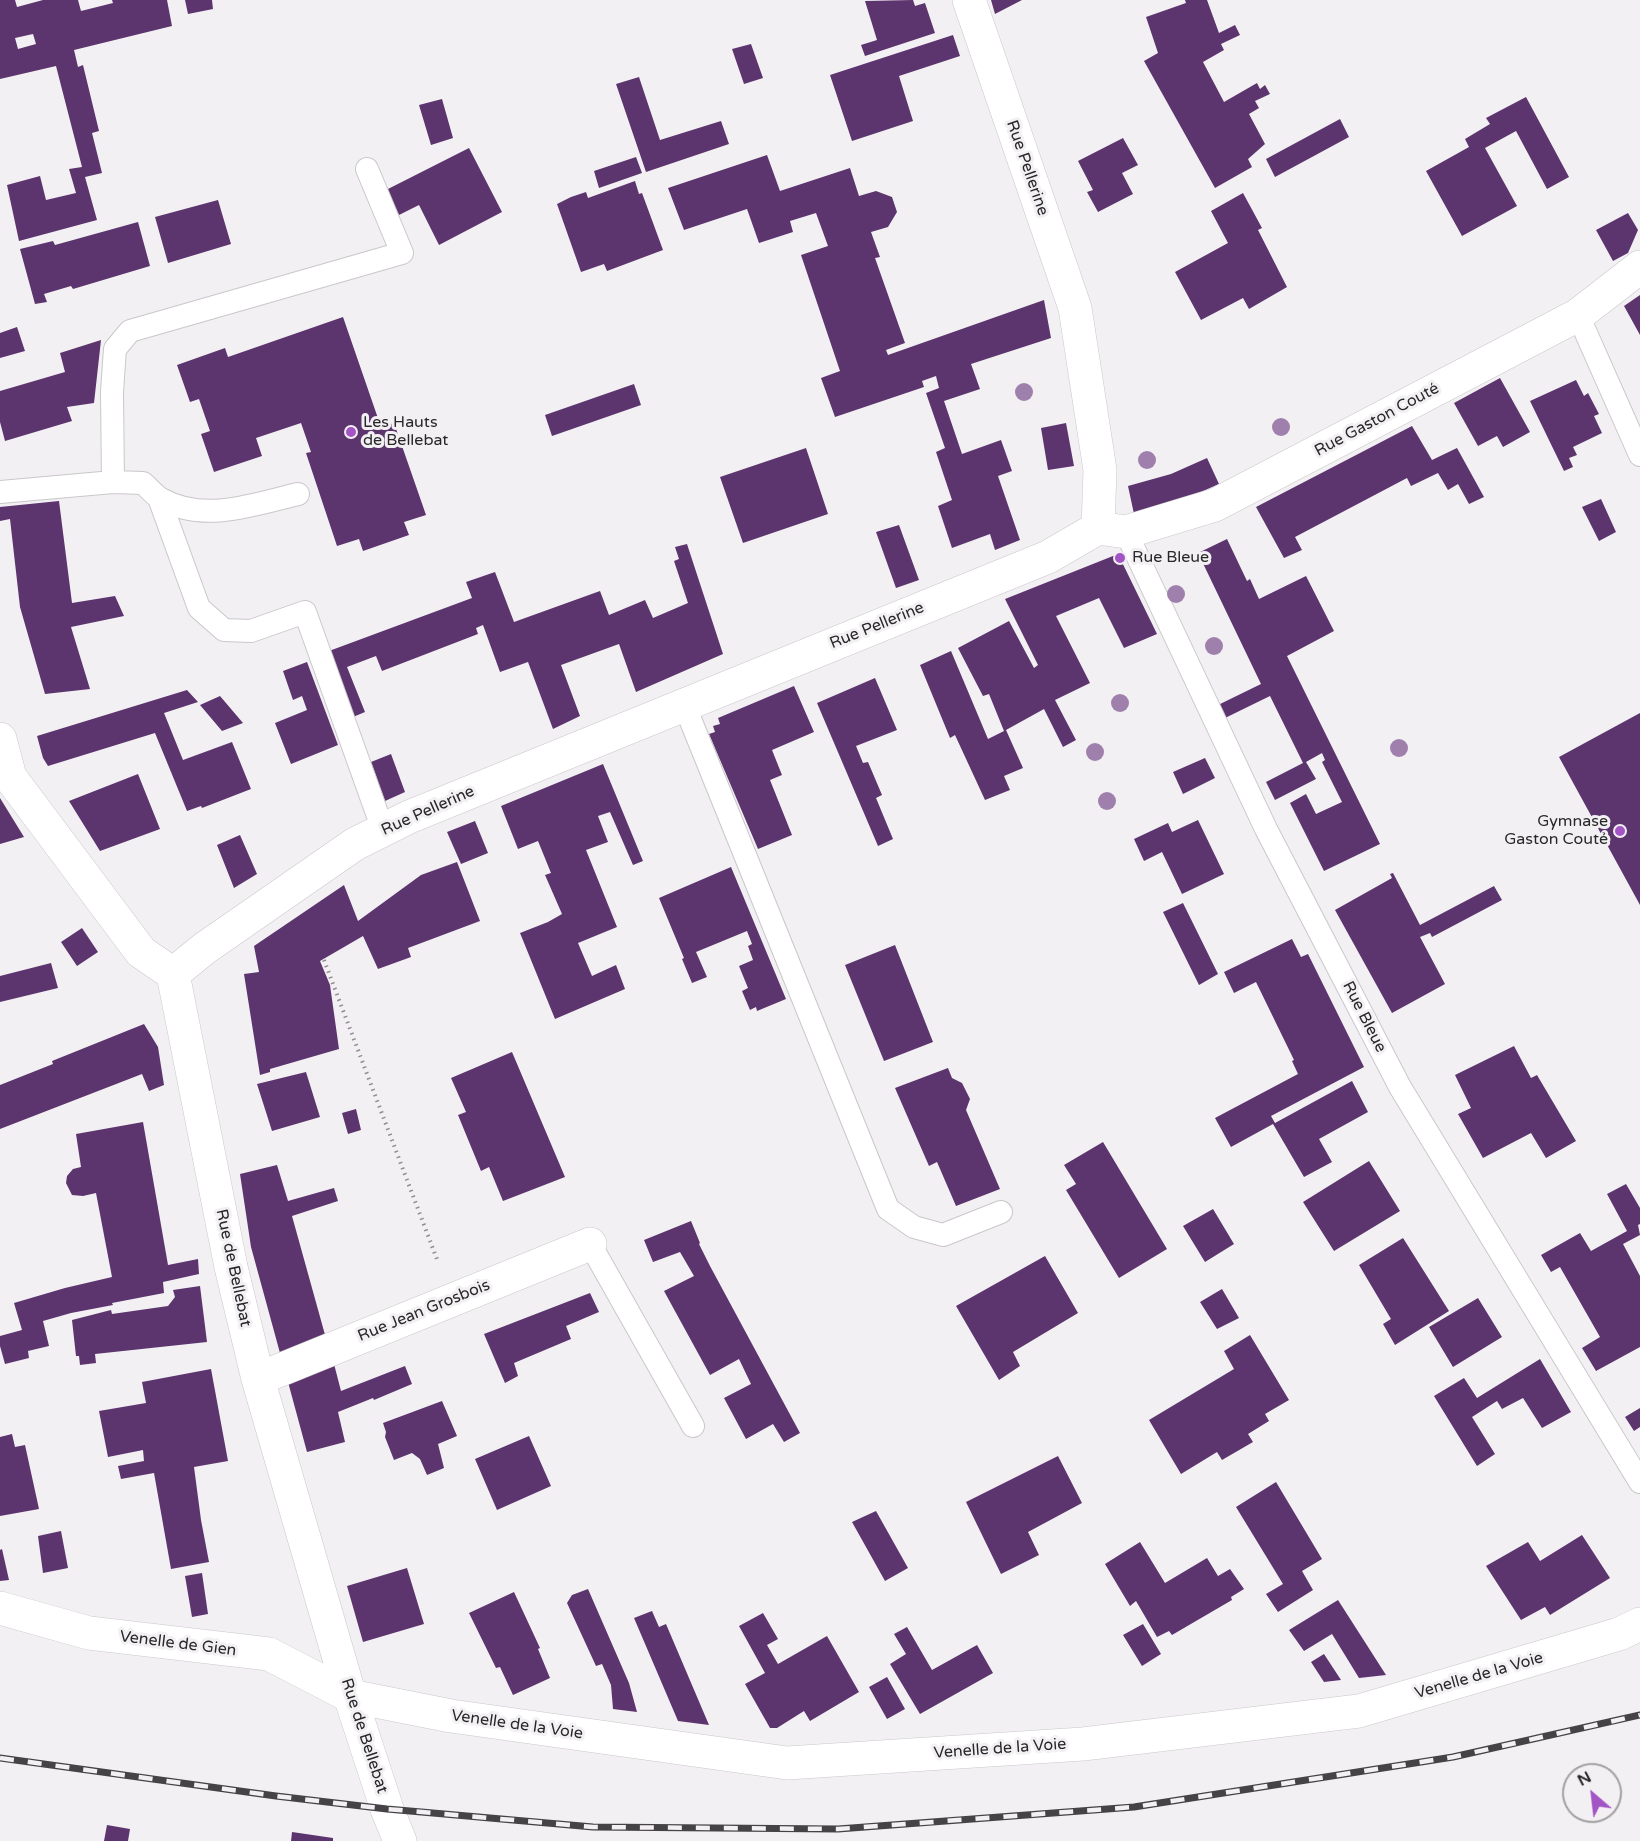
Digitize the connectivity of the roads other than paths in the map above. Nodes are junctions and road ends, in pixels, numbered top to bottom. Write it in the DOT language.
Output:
graph roads {
  1 [pos="969,0"];
  2 [pos="367,169"];
  3 [pos="1640,267"];
  4 [pos="1578,315"];
  5 [pos="1640,455"];
  6 [pos="113,482"];
  7 [pos="0,492"];
  8 [pos="298,494"];
  9 [pos="159,498"];
  10 [pos="1112,530"];
  11 [pos="684,704"];
  12 [pos="0,739"];
  13 [pos="5,778"];
  14 [pos="382,830"];
  15 [pos="173,974"];
  16 [pos="1001,1212"];
  17 [pos="590,1244"];
  18 [pos="258,1379"];
  19 [pos="693,1426"];
  20 [pos="1640,1482"];
  21 [pos="0,1608"];
  22 [pos="1640,1624"];
  23 [pos="350,1696"];
  24 [pos="400,1841"];
  1 -- 10 [label="street, Rue Pellerine"];
  2 -- 6 [label="lane"];
  3 -- 4 [label="street, Rue Gaston Couté"];
  4 -- 5 [label="lane"];
  4 -- 10 [label="street, Rue Gaston Couté"];
  6 -- 7 [label="lane"];
  6 -- 9 [label="lane"];
  8 -- 9 [label="lane"];
  9 -- 14 [label="lane"];
  10 -- 11 [label="street, Rue Pellerine"];
  10 -- 20 [label="lane, Rue Bleue"];
  11 -- 14 [label="street, Rue Pellerine"];
  11 -- 16 [label="lane"];
  12 -- 13 [label="street"];
  13 -- 15 [label="street"];
  14 -- 15 [label="street, Rue Pellerine"];
  15 -- 18 [label="street, Rue de Bellebat"];
  17 -- 18 [label="street, Rue Jean Grosbois"];
  17 -- 19 [label="lane"];
  18 -- 23 [label="street, Rue de Bellebat"];
  21 -- 23 [label="street, Venelle de Gien"];
  22 -- 23 [label="street, Venelle de la Voie"];
  23 -- 24 [label="street, Rue de Bellebat"];
}
